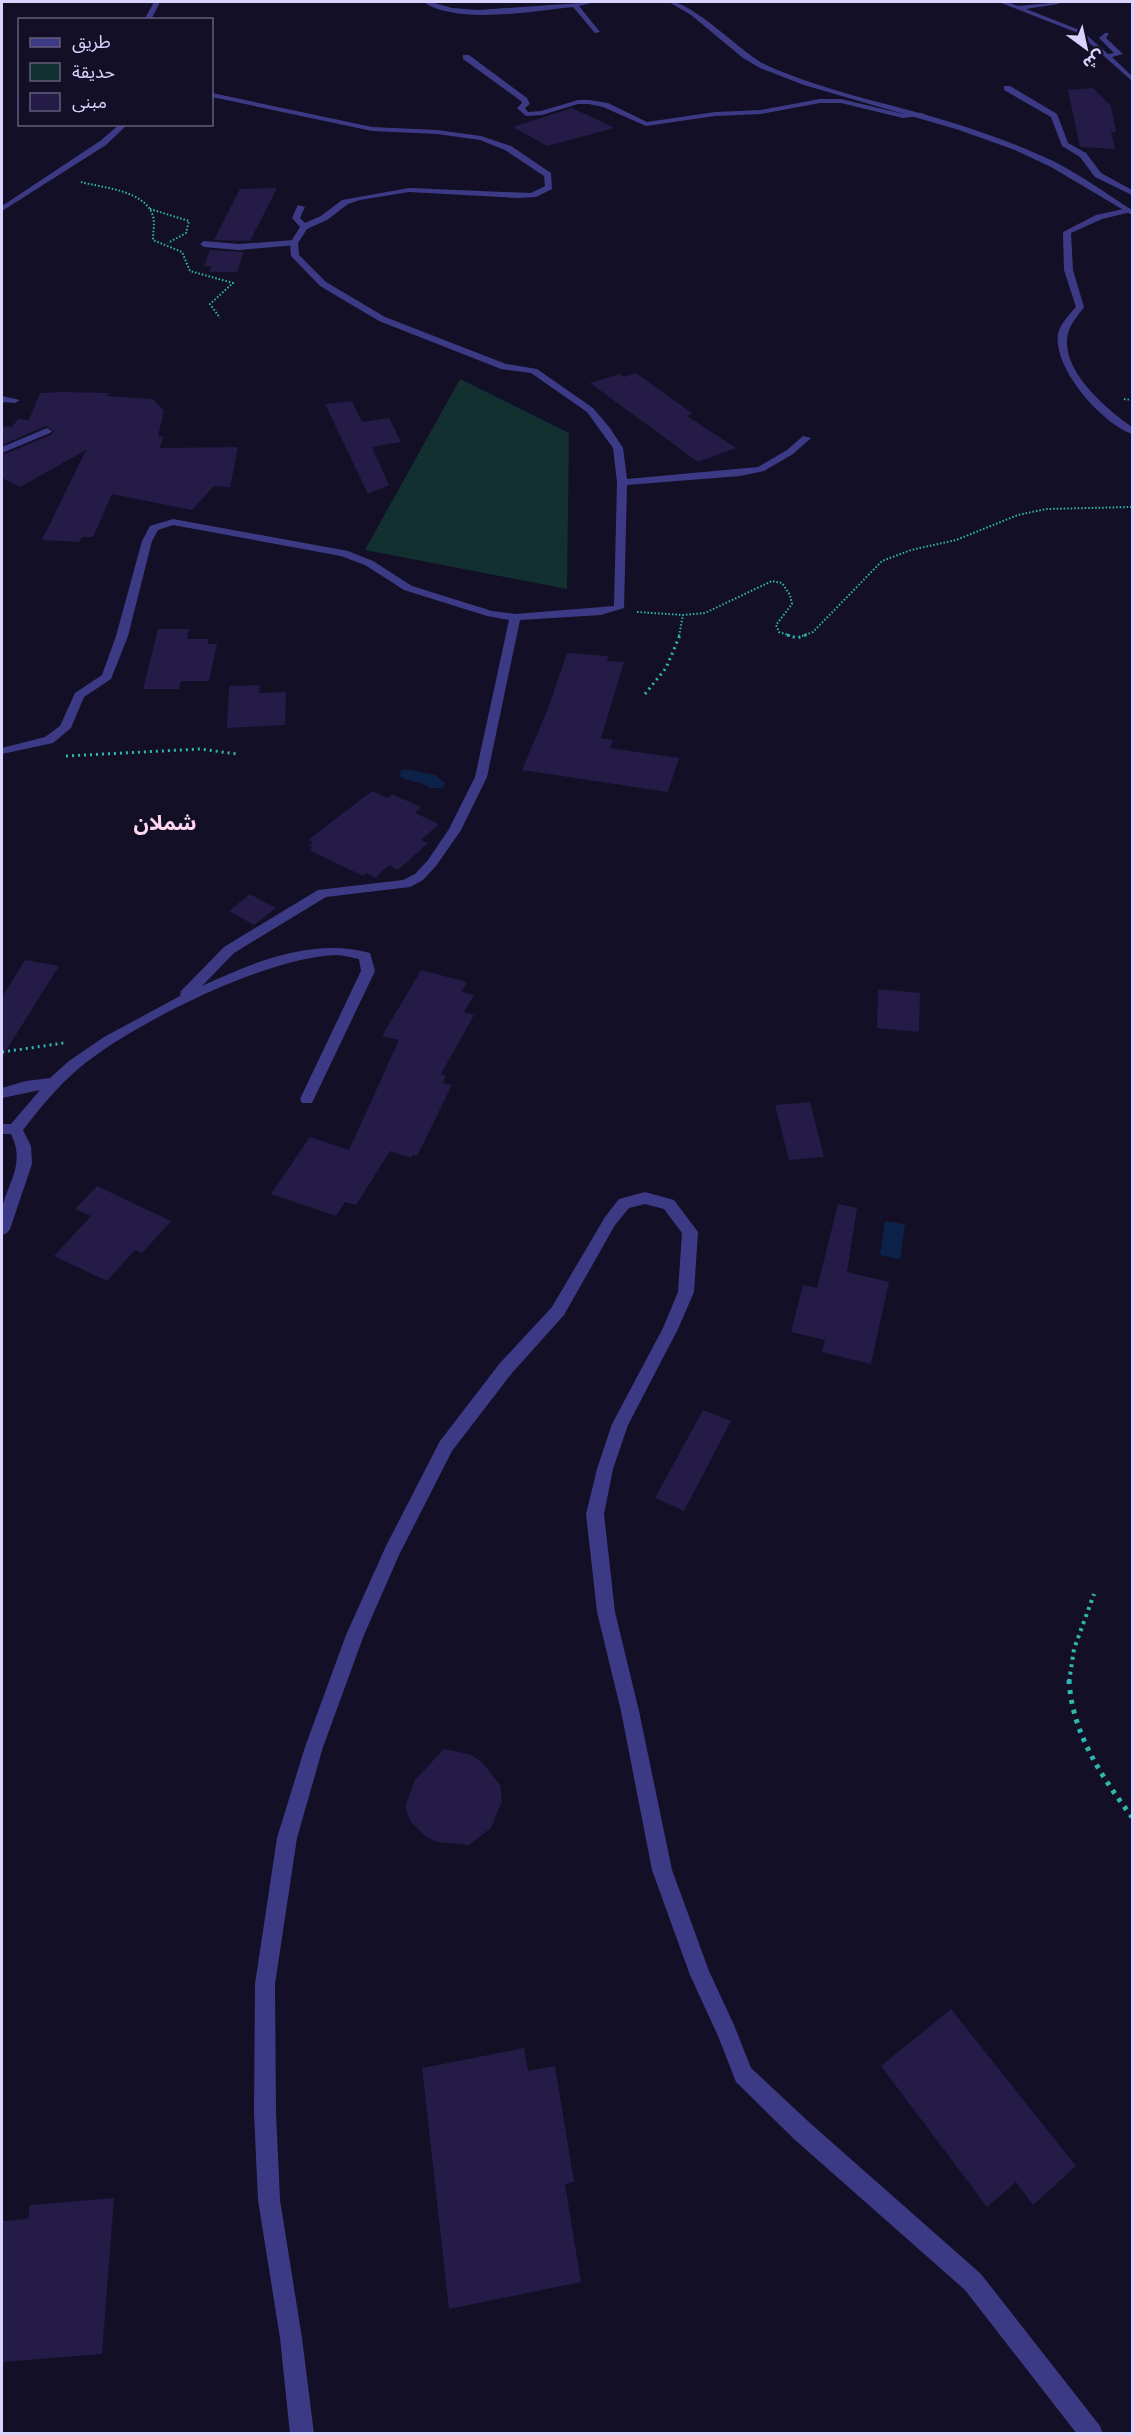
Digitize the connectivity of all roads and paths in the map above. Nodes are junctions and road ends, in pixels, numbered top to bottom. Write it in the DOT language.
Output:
graph roads {
  1 [pos="157,2"];
  2 [pos="426,2"];
  3 [pos="592,2"];
  4 [pos="672,2"];
  5 [pos="1002,2"];
  6 [pos="1058,2"];
  7 [pos="575,5"];
  8 [pos="1017,8"];
  9 [pos="148,18"];
  10 [pos="597,32"];
  11 [pos="1107,34"];
  12 [pos="1106,56"];
  13 [pos="466,57"];
  14 [pos="1132,80"];
  15 [pos="1007,88"];
  16 [pos="213,95"];
  17 [pos="922,115"];
  18 [pos="123,126"];
  19 [pos="57,173"];
  20 [pos="1132,193"];
  21 [pos="301,207"];
  22 [pos="2,209"];
  23 [pos="149,209"];
  24 [pos="1130,212"];
  25 [pos="304,226"];
  26 [pos="294,243"];
  27 [pos="166,244"];
  28 [pos="204,244"];
  29 [pos="220,318"];
  30 [pos="2,399"];
  31 [pos="15,400"];
  32 [pos="47,431"];
  33 [pos="1132,432"];
  34 [pos="806,438"];
  35 [pos="2,450"];
  36 [pos="622,482"];
  37 [pos="1132,507"];
  38 [pos="619,608"];
  39 [pos="683,615"];
  40 [pos="515,617"];
  41 [pos="645,694"];
  42 [pos="27,746"];
  43 [pos="2,751"];
  44 [pos="237,754"];
  45 [pos="181,999"];
  46 [pos="2,1052"];
  47 [pos="84,1057"];
  48 [pos="55,1083"];
  49 [pos="2,1093"];
  50 [pos="307,1099"];
  51 [pos="8,1129"];
  52 [pos="2,1228"];
  53 [pos="1094,1594"];
  54 [pos="1132,1817"];
  55 [pos="302,2433"];
  56 [pos="1092,2433"];
  1 -- 9 [label="street"];
  2 -- 7 [label="street"];
  3 -- 7 [label="street"];
  4 -- 17 [label="street"];
  5 -- 8 [label="street"];
  6 -- 8 [label="street"];
  7 -- 10 [label="street"];
  8 -- 12 [label="street"];
  11 -- 12 [label="street"];
  12 -- 14 [label="street"];
  13 -- 17 [label="street"];
  15 -- 20 [label="street"];
  16 -- 25 [label="street"];
  17 -- 24 [label="street"];
  18 -- 19 [label="street"];
  19 -- 22 [label="street"];
  19 -- 23 [label="path"];
  21 -- 25 [label="street"];
  23 -- 27 [label="path"];
  23 -- 27 [label="path"];
  24 -- 33 [label="street"];
  25 -- 26 [label="street"];
  26 -- 28 [label="street"];
  26 -- 36 [label="street"];
  27 -- 29 [label="path"];
  30 -- 31 [label="street"];
  32 -- 35 [label="street"];
  34 -- 36 [label="street"];
  36 -- 38 [label="street"];
  37 -- 39 [label="path"];
  38 -- 39 [label="path"];
  38 -- 40 [label="street"];
  39 -- 41 [label="path"];
  40 -- 42 [label="street"];
  40 -- 45 [label="street"];
  42 -- 43 [label="street"];
  42 -- 44 [label="path"];
  45 -- 47 [label="street"];
  45 -- 50 [label="street"];
  46 -- 47 [label="path"];
  47 -- 48 [label="street"];
  48 -- 49 [label="street"];
  48 -- 51 [label="street"];
  51 -- 52 [label="street"];
  53 -- 54 [label="path"];
  55 -- 56 [label="street"];
}
